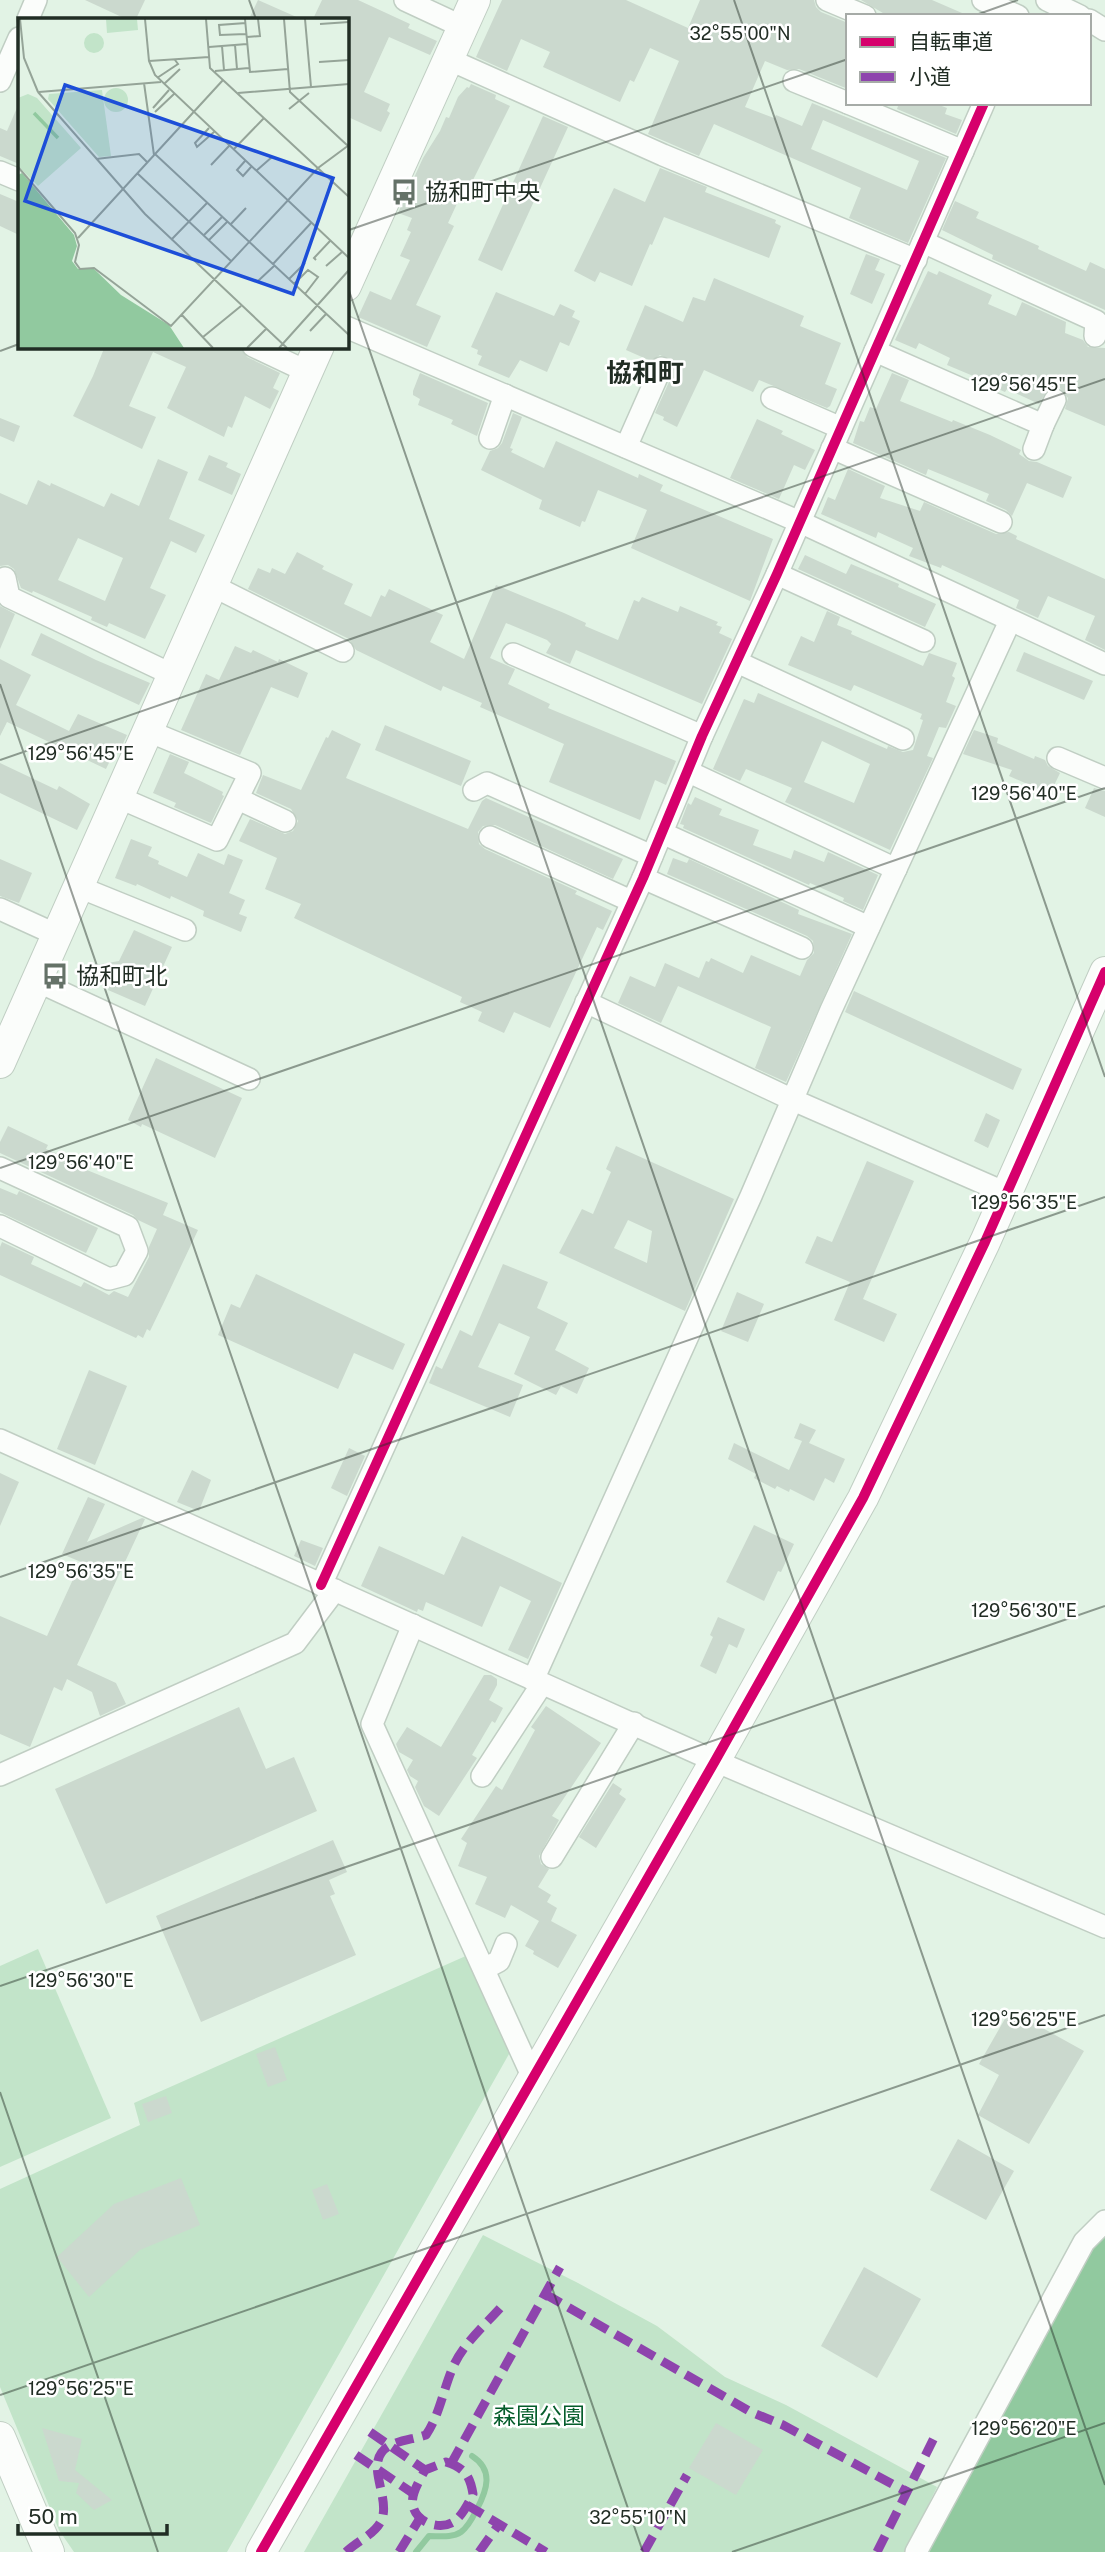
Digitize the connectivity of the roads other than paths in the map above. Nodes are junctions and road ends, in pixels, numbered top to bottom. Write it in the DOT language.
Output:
graph roads {
  1 [pos="36,0"];
  2 [pos="405,0"];
  3 [pos="475,0"];
  4 [pos="827,0"];
  5 [pos="983,0"];
  6 [pos="1046,0"];
  7 [pos="859,14"];
  8 [pos="1015,14"];
  9 [pos="1076,14"];
  10 [pos="28,18"];
  11 [pos="463,27"];
  12 [pos="18,42"];
  13 [pos="448,59"];
  14 [pos="8,78"];
  15 [pos="794,81"];
  16 [pos="846,102"];
  17 [pos="853,105"];
  18 [pos="983,105"];
  19 [pos="963,151"];
  20 [pos="0,172"];
  21 [pos="18,180"];
  22 [pos="919,251"];
  23 [pos="348,282"];
  24 [pos="348,328"];
  25 [pos="1096,336"];
  26 [pos="262,348"];
  27 [pos="875,351"];
  28 [pos="314,359"];
  29 [pos="661,368"];
  30 [pos="505,395"];
  31 [pos="772,398"];
  32 [pos="1055,400"];
  33 [pos="1043,425"];
  34 [pos="841,428"];
  35 [pos="490,438"];
  36 [pos="626,447"];
  37 [pos="832,448"];
  38 [pos="1034,449"];
  39 [pos="800,522"];
  40 [pos="1002,522"];
  41 [pos="777,574"];
  42 [pos="5,578"];
  43 [pos="213,586"];
  44 [pos="1010,621"];
  45 [pos="924,641"];
  46 [pos="343,651"];
  47 [pos="513,654"];
  48 [pos="737,662"];
  49 [pos="1105,664"];
  50 [pos="173,675"];
  51 [pos="148,731"];
  52 [pos="702,736"];
  53 [pos="903,739"];
  54 [pos="1058,758"];
  55 [pos="689,772"];
  56 [pos="1105,778"];
  57 [pos="474,790"];
  58 [pos="120,798"];
  59 [pos="238,799"];
  60 [pos="285,821"];
  61 [pos="662,833"];
  62 [pos="490,837"];
  63 [pos="652,856"];
  64 [pos="896,869"];
  65 [pos="643,878"];
  66 [pos="79,887"];
  67 [pos="631,901"];
  68 [pos="0,909"];
  69 [pos="869,927"];
  70 [pos="185,930"];
  71 [pos="57,935"];
  72 [pos="802,948"];
  73 [pos="1105,972"];
  74 [pos="37,981"];
  75 [pos="586,1002"];
  76 [pos="0,1063"];
  77 [pos="249,1079"];
  78 [pos="793,1100"];
  79 [pos="0,1168"];
  80 [pos="1006,1193"];
  81 [pos="0,1226"];
  82 [pos="0,1440"];
  83 [pos="328,1587"];
  84 [pos="413,1625"];
  85 [pos="537,1682"];
  86 [pos="634,1723"];
  87 [pos="715,1761"];
  88 [pos="495,1769"];
  89 [pos="0,1775"];
  90 [pos="552,1857"];
  91 [pos="1105,1927"];
  92 [pos="506,1944"];
  93 [pos="484,1969"];
  94 [pos="533,2078"];
  95 [pos="1105,2221"];
  96 [pos="0,2437"];
  97 [pos="49,2552"];
  98 [pos="261,2552"];
  99 [pos="916,2552"];
  1 -- 10 [label="street"];
  2 -- 11 [label="street"];
  3 -- 11 [label="street"];
  4 -- 7 [label="street"];
  5 -- 8 [label="street"];
  6 -- 9 [label="street"];
  11 -- 13 [label="street"];
  12 -- 14 [label="street"];
  13 -- 22 [label="street"];
  13 -- 23 [label="street"];
  15 -- 16 [label="street"];
  17 -- 19 [label="street"];
  18 -- 19 [label="street"];
  19 -- 22 [label="street"];
  20 -- 21 [label="street"];
  22 -- 25 [label="street"];
  22 -- 27 [label="street"];
  24 -- 30 [label="street"];
  26 -- 28 [label="street"];
  27 -- 33 [label="street"];
  27 -- 34 [label="street"];
  28 -- 43 [label="street"];
  29 -- 36 [label="street"];
  30 -- 35 [label="street"];
  30 -- 36 [label="street"];
  31 -- 34 [label="street"];
  32 -- 33 [label="street"];
  33 -- 38 [label="street"];
  34 -- 37 [label="street"];
  36 -- 39 [label="street"];
  37 -- 39 [label="street"];
  37 -- 40 [label="street"];
  39 -- 41 [label="street"];
  39 -- 44 [label="street"];
  41 -- 45 [label="street"];
  41 -- 48 [label="street"];
  42 -- 50 [label="street"];
  43 -- 46 [label="street"];
  43 -- 50 [label="street"];
  44 -- 49 [label="street"];
  44 -- 64 [label="street"];
  47 -- 52 [label="street"];
  48 -- 52 [label="street"];
  48 -- 53 [label="street"];
  50 -- 51 [label="street"];
  51 -- 58 [label="street"];
  51 -- 59 [label="street"];
  52 -- 55 [label="street"];
  54 -- 56 [label="street"];
  55 -- 61 [label="street"];
  55 -- 64 [label="street"];
  57 -- 63 [label="street"];
  58 -- 59 [label="street"];
  58 -- 66 [label="street"];
  59 -- 60 [label="street"];
  61 -- 63 [label="street"];
  61 -- 69 [label="street"];
  62 -- 67 [label="street"];
  63 -- 65 [label="street"];
  64 -- 69 [label="street"];
  65 -- 67 [label="street"];
  65 -- 72 [label="street"];
  66 -- 70 [label="street"];
  66 -- 71 [label="street"];
  67 -- 75 [label="street"];
  68 -- 71 [label="street"];
  69 -- 78 [label="street"];
  71 -- 74 [label="street"];
  73 -- 80 [label="street"];
  74 -- 76 [label="street"];
  74 -- 77 [label="street"];
  75 -- 78 [label="street"];
  75 -- 83 [label="street"];
  78 -- 80 [label="street"];
  78 -- 85 [label="street"];
  79 -- 81 [label="street"];
  80 -- 87 [label="street"];
  82 -- 83 [label="street"];
  83 -- 84 [label="street"];
  83 -- 89 [label="street"];
  84 -- 85 [label="street"];
  84 -- 93 [label="street"];
  85 -- 86 [label="street"];
  85 -- 88 [label="street"];
  86 -- 87 [label="street"];
  86 -- 90 [label="street"];
  87 -- 91 [label="street"];
  87 -- 94 [label="street"];
  92 -- 93 [label="street"];
  93 -- 94 [label="street"];
  94 -- 98 [label="street"];
  95 -- 99 [label="street"];
  96 -- 97 [label="street"];
}
